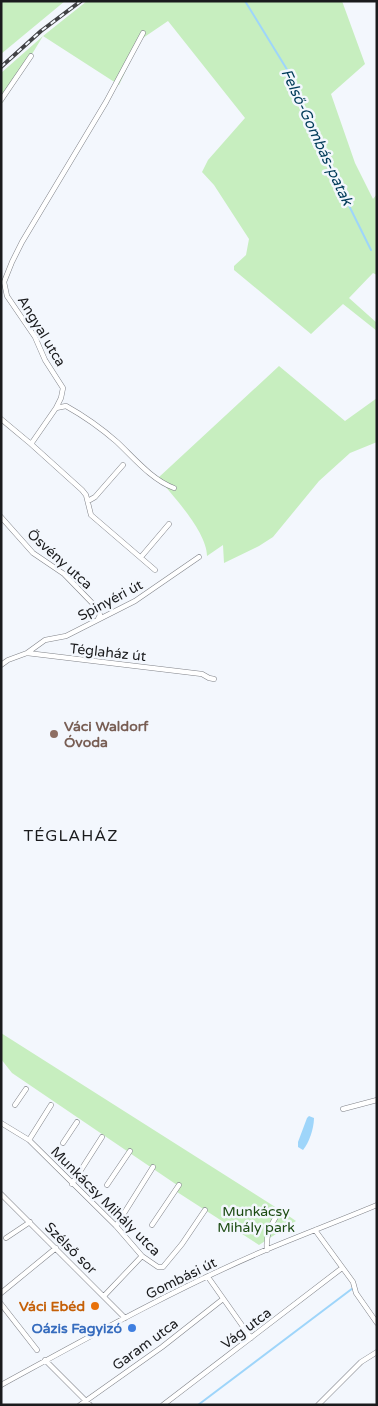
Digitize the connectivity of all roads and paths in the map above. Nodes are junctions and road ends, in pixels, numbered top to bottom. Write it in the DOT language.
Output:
graph roads {
  1 [pos="143,33"];
  2 [pos="31,56"];
  3 [pos="1,100"];
  4 [pos="56,408"];
  5 [pos="1,419"];
  6 [pos="31,444"];
  7 [pos="123,465"];
  8 [pos="174,488"];
  9 [pos="88,502"];
  10 [pos="1,517"];
  11 [pos="169,524"];
  12 [pos="141,557"];
  13 [pos="199,557"];
  14 [pos="155,570"];
  15 [pos="98,619"];
  16 [pos="27,654"];
  17 [pos="1,666"];
  18 [pos="214,679"];
  19 [pos="26,1089"];
  20 [pos="377,1100"];
  21 [pos="15,1105"];
  22 [pos="51,1105"];
  23 [pos="343,1108"];
  24 [pos="1,1122"];
  25 [pos="77,1122"];
  26 [pos="102,1137"];
  27 [pos="29,1140"];
  28 [pos="63,1143"];
  29 [pos="130,1151"];
  30 [pos="153,1167"];
  31 [pos="72,1184"];
  32 [pos="107,1185"];
  33 [pos="179,1185"];
  34 [pos="1,1194"];
  35 [pos="377,1205"];
  36 [pos="205,1210"];
  37 [pos="280,1210"];
  38 [pos="30,1222"];
  39 [pos="152,1225"];
  40 [pos="116,1226"];
  41 [pos="315,1230"];
  42 [pos="6,1238"];
  43 [pos="56,1248"];
  44 [pos="268,1250"];
  45 [pos="142,1256"];
  46 [pos="342,1268"];
  47 [pos="208,1277"];
  48 [pos="1,1293"];
  49 [pos="104,1296"];
  50 [pos="223,1300"];
  51 [pos="1,1304"];
  52 [pos="125,1318"];
  53 [pos="377,1323"];
  54 [pos="252,1338"];
  55 [pos="37,1350"];
  56 [pos="377,1352"];
  57 [pos="46,1360"];
  58 [pos="1,1385"];
  59 [pos="86,1401"];
  60 [pos="80,1405"];
  61 [pos="90,1405"];
  62 [pos="163,1405"];
  63 [pos="318,1405"];
  1 -- 4 [label="street, Angyal utca"];
  2 -- 3 [label="street"];
  4 -- 6 [label="street"];
  4 -- 8 [label="street"];
  5 -- 6 [label="street"];
  6 -- 9 [label="street"];
  7 -- 9 [label="street"];
  9 -- 12 [label="street"];
  10 -- 15 [label="street, Ösvény utca"];
  11 -- 12 [label="street"];
  12 -- 14 [label="street"];
  13 -- 15 [label="street, Spinyéri út"];
  15 -- 16 [label="street, Spinyéri út"];
  16 -- 17 [label="street, Téglaház út"];
  16 -- 18 [label="street, Téglaház út"];
  19 -- 21 [label="street"];
  20 -- 23 [label="street"];
  22 -- 27 [label="street"];
  24 -- 27 [label="street, Munkácsy Mihály utca"];
  25 -- 28 [label="street"];
  26 -- 31 [label="street"];
  27 -- 31 [label="street, Munkácsy Mihály utca"];
  29 -- 32 [label="street"];
  30 -- 40 [label="street"];
  31 -- 40 [label="street, Munkácsy Mihály utca"];
  33 -- 39 [label="street"];
  34 -- 38 [label="street, Szélső sor"];
  35 -- 41 [label="street, Gombási út"];
  36 -- 45 [label="street, Munkácsy Mihály utca"];
  37 -- 44 [label="street"];
  38 -- 42 [label="street"];
  38 -- 43 [label="street, Szélső sor"];
  40 -- 45 [label="street, Munkácsy Mihály utca"];
  41 -- 44 [label="street, Gombási út"];
  41 -- 46 [label="street"];
  43 -- 48 [label="street"];
  43 -- 49 [label="street, Szélső sor"];
  44 -- 47 [label="street, Gombási út"];
  45 -- 49 [label="street"];
  46 -- 53 [label="street"];
  46 -- 54 [label="street, Vág utca"];
  47 -- 50 [label="street"];
  47 -- 52 [label="street, Gombási út"];
  49 -- 52 [label="street, Szélső sor"];
  50 -- 54 [label="street"];
  50 -- 59 [label="street, Garam utca"];
  51 -- 55 [label="street"];
  52 -- 57 [label="street, Gombási út"];
  54 -- 62 [label="street, Vág utca"];
  56 -- 63 [label="street"];
  57 -- 58 [label="street, Gombási út"];
  57 -- 59 [label="street"];
  59 -- 60 [label="street, Garam utca"];
  59 -- 61 [label="street"];
}
